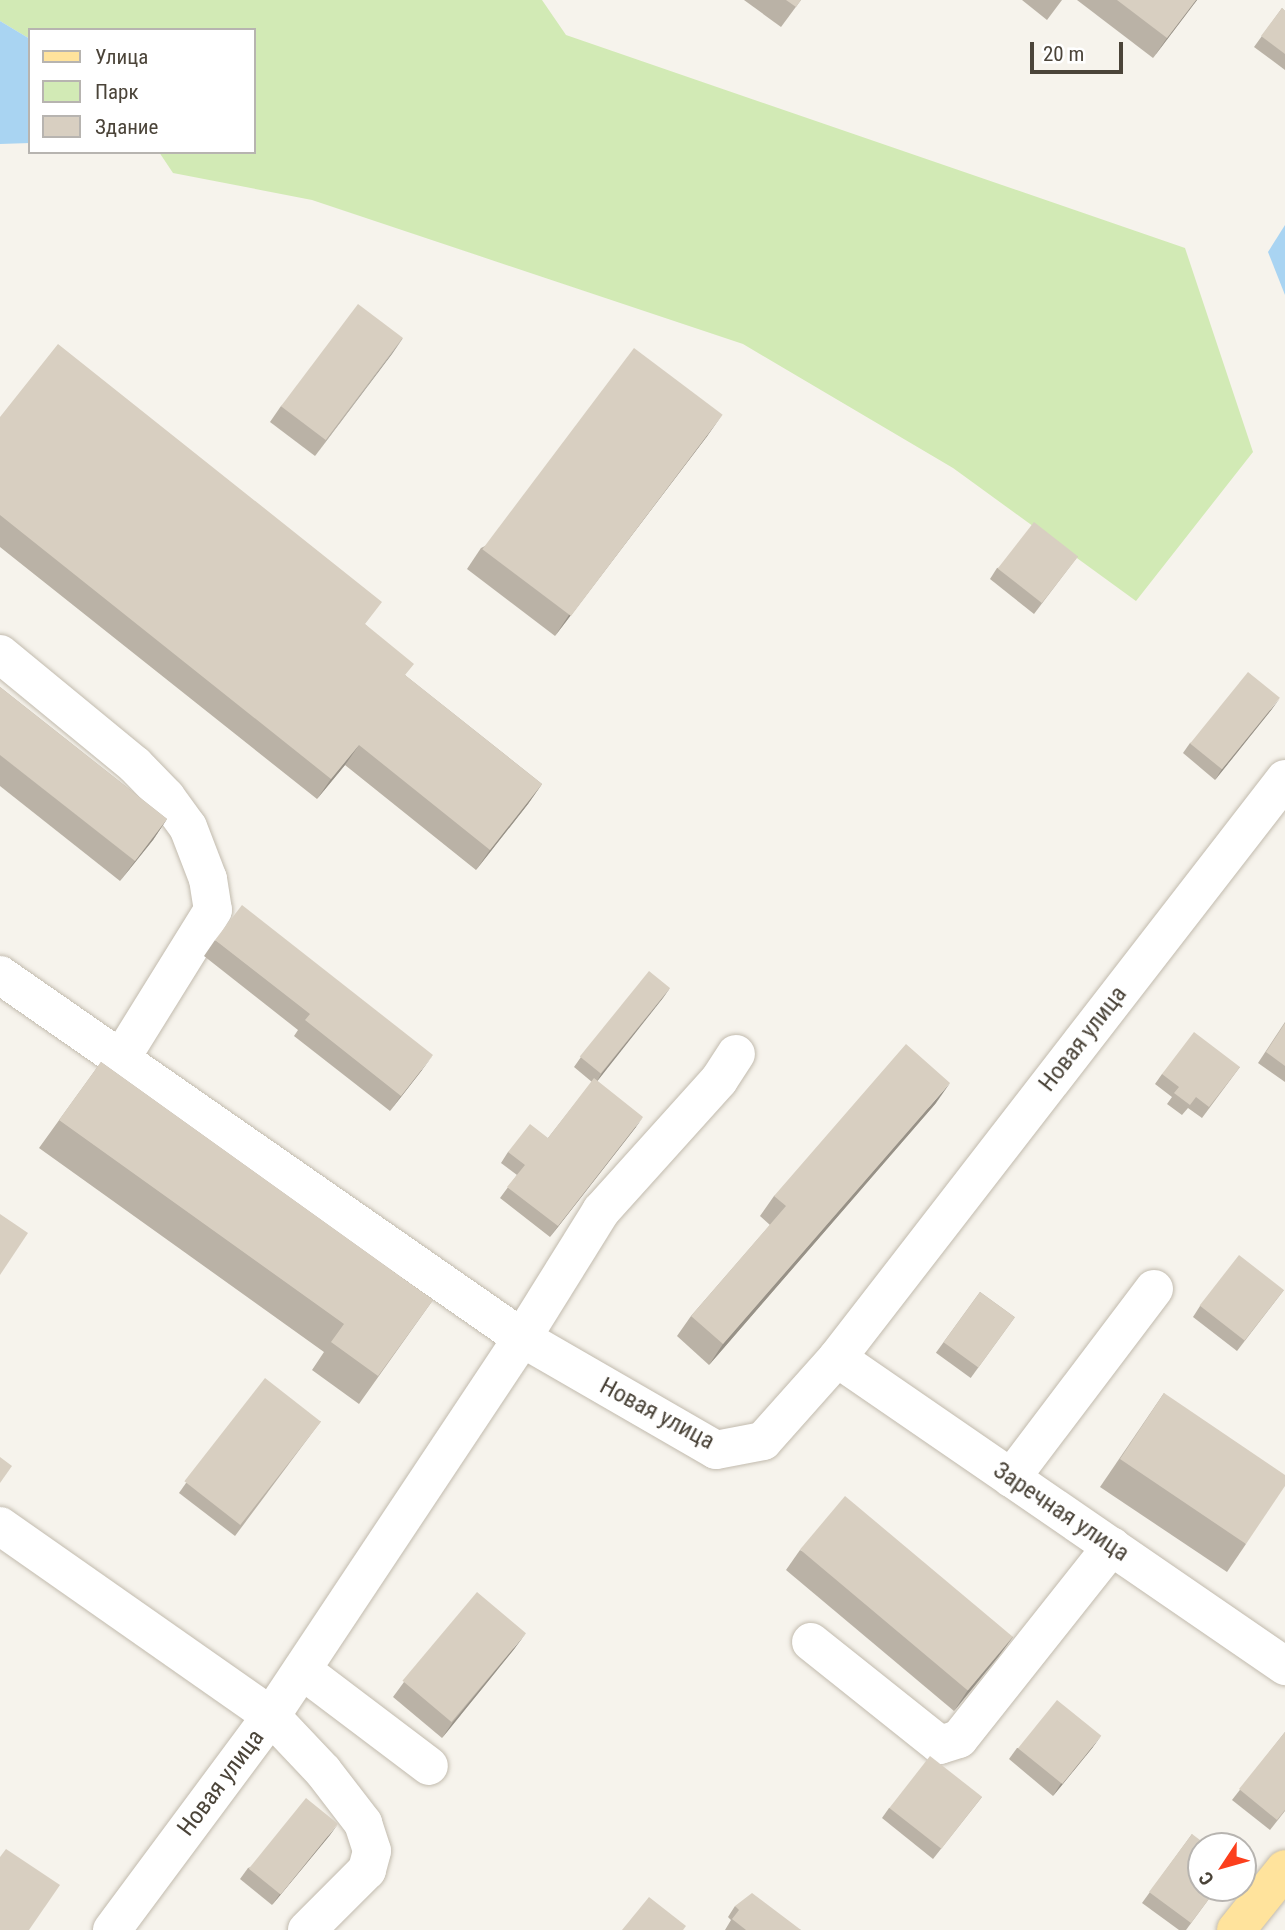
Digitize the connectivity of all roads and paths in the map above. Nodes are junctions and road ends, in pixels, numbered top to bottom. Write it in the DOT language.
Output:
graph roads {
  1 [pos="0,654"];
  2 [pos="1285,779"];
  3 [pos="0,975"];
  4 [pos="736,1054"];
  5 [pos="120,1060"];
  6 [pos="1154,1289"];
  7 [pos="522,1338"];
  8 [pos="837,1358"];
  9 [pos="1011,1478"];
  10 [pos="0,1526"];
  11 [pos="1112,1546"];
  12 [pos="811,1642"];
  13 [pos="1285,1665"];
  14 [pos="302,1670"];
  15 [pos="271,1716"];
  16 [pos="429,1766"];
  17 [pos="1285,1869"];
  18 [pos="112,1930"];
  19 [pos="307,1930"];
  20 [pos="1236,1930"];
  1 -- 5 [label="street"];
  2 -- 8 [label="street, Новая улица"];
  3 -- 5 [label="street"];
  4 -- 7 [label="street"];
  5 -- 7 [label="street"];
  6 -- 9 [label="street"];
  7 -- 8 [label="street, Новая улица"];
  7 -- 14 [label="street, Новая улица"];
  8 -- 9 [label="street, Заречная улица"];
  9 -- 11 [label="street, Заречная улица"];
  10 -- 15 [label="street"];
  11 -- 12 [label="street"];
  11 -- 13 [label="street, Заречная улица"];
  14 -- 15 [label="street, Новая улица"];
  14 -- 16 [label="street"];
  15 -- 18 [label="street, Новая улица"];
  15 -- 19 [label="street"];
  17 -- 20 [label="main road"];
}
